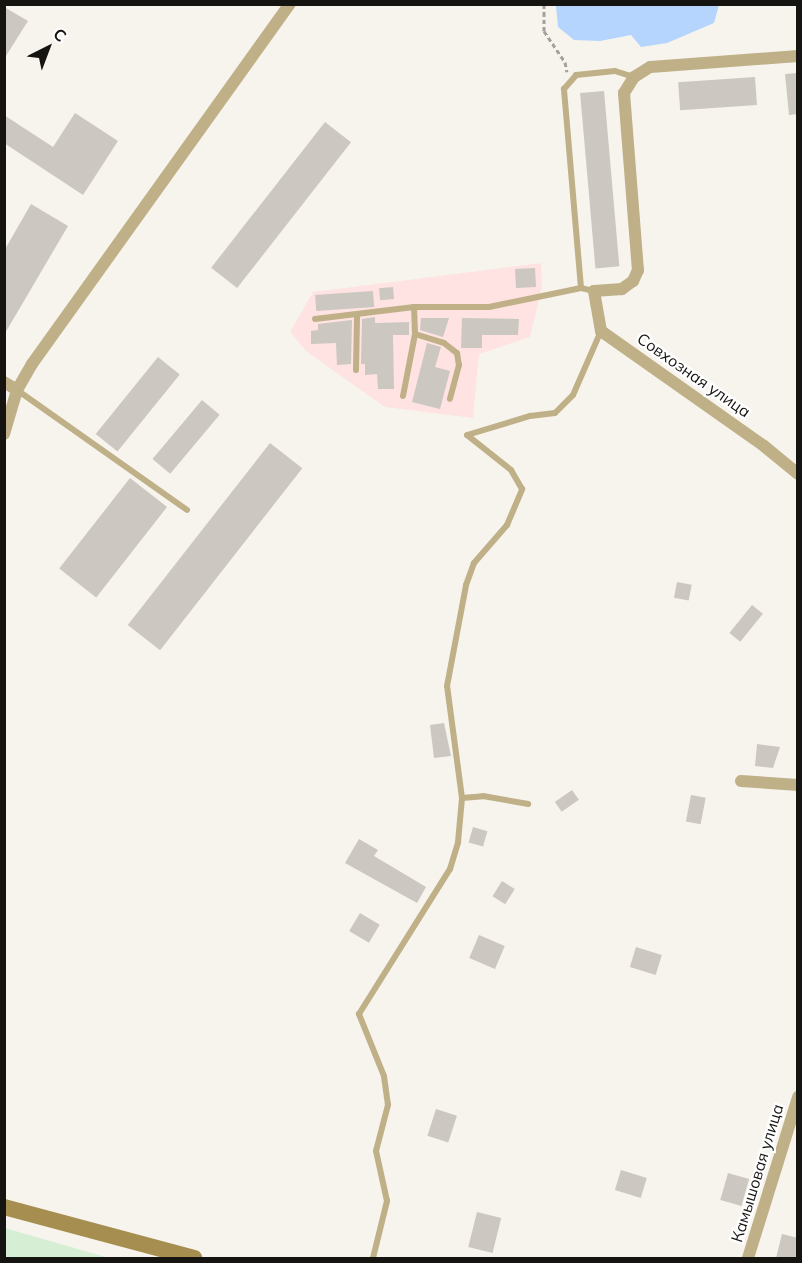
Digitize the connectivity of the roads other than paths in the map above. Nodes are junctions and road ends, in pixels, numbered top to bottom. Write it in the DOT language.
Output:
graph roads {
  1 [pos="290,4"];
  2 [pos="798,56"];
  3 [pos="634,77"];
  4 [pos="580,288"];
  5 [pos="594,291"];
  6 [pos="414,307"];
  7 [pos="357,316"];
  8 [pos="315,319"];
  9 [pos="601,331"];
  10 [pos="415,334"];
  11 [pos="356,370"];
  12 [pos="4,382"];
  13 [pos="17,390"];
  14 [pos="403,396"];
  15 [pos="450,399"];
  16 [pos="4,434"];
  17 [pos="798,474"];
  18 [pos="187,510"];
  19 [pos="741,781"];
  20 [pos="798,785"];
  21 [pos="462,798"];
  22 [pos="528,804"];
  23 [pos="798,1097"];
  24 [pos="4,1207"];
  25 [pos="194,1258"];
  26 [pos="373,1258"];
  27 [pos="748,1258"];
  1 -- 13 [label="street"];
  2 -- 3 [label="street"];
  3 -- 4 [label="lane"];
  3 -- 5 [label="street"];
  4 -- 5 [label="lane"];
  4 -- 6 [label="lane"];
  5 -- 9 [label="street"];
  6 -- 7 [label="lane"];
  6 -- 10 [label="lane"];
  7 -- 8 [label="lane"];
  7 -- 11 [label="lane"];
  9 -- 17 [label="street, Совхозная улица"];
  9 -- 21 [label="lane"];
  10 -- 14 [label="lane"];
  10 -- 15 [label="lane"];
  12 -- 13 [label="street"];
  13 -- 16 [label="street"];
  13 -- 18 [label="lane"];
  19 -- 20 [label="street"];
  21 -- 22 [label="lane"];
  21 -- 26 [label="lane"];
  23 -- 27 [label="street, Камышовая улица"];
  24 -- 25 [label="main road"];
}
